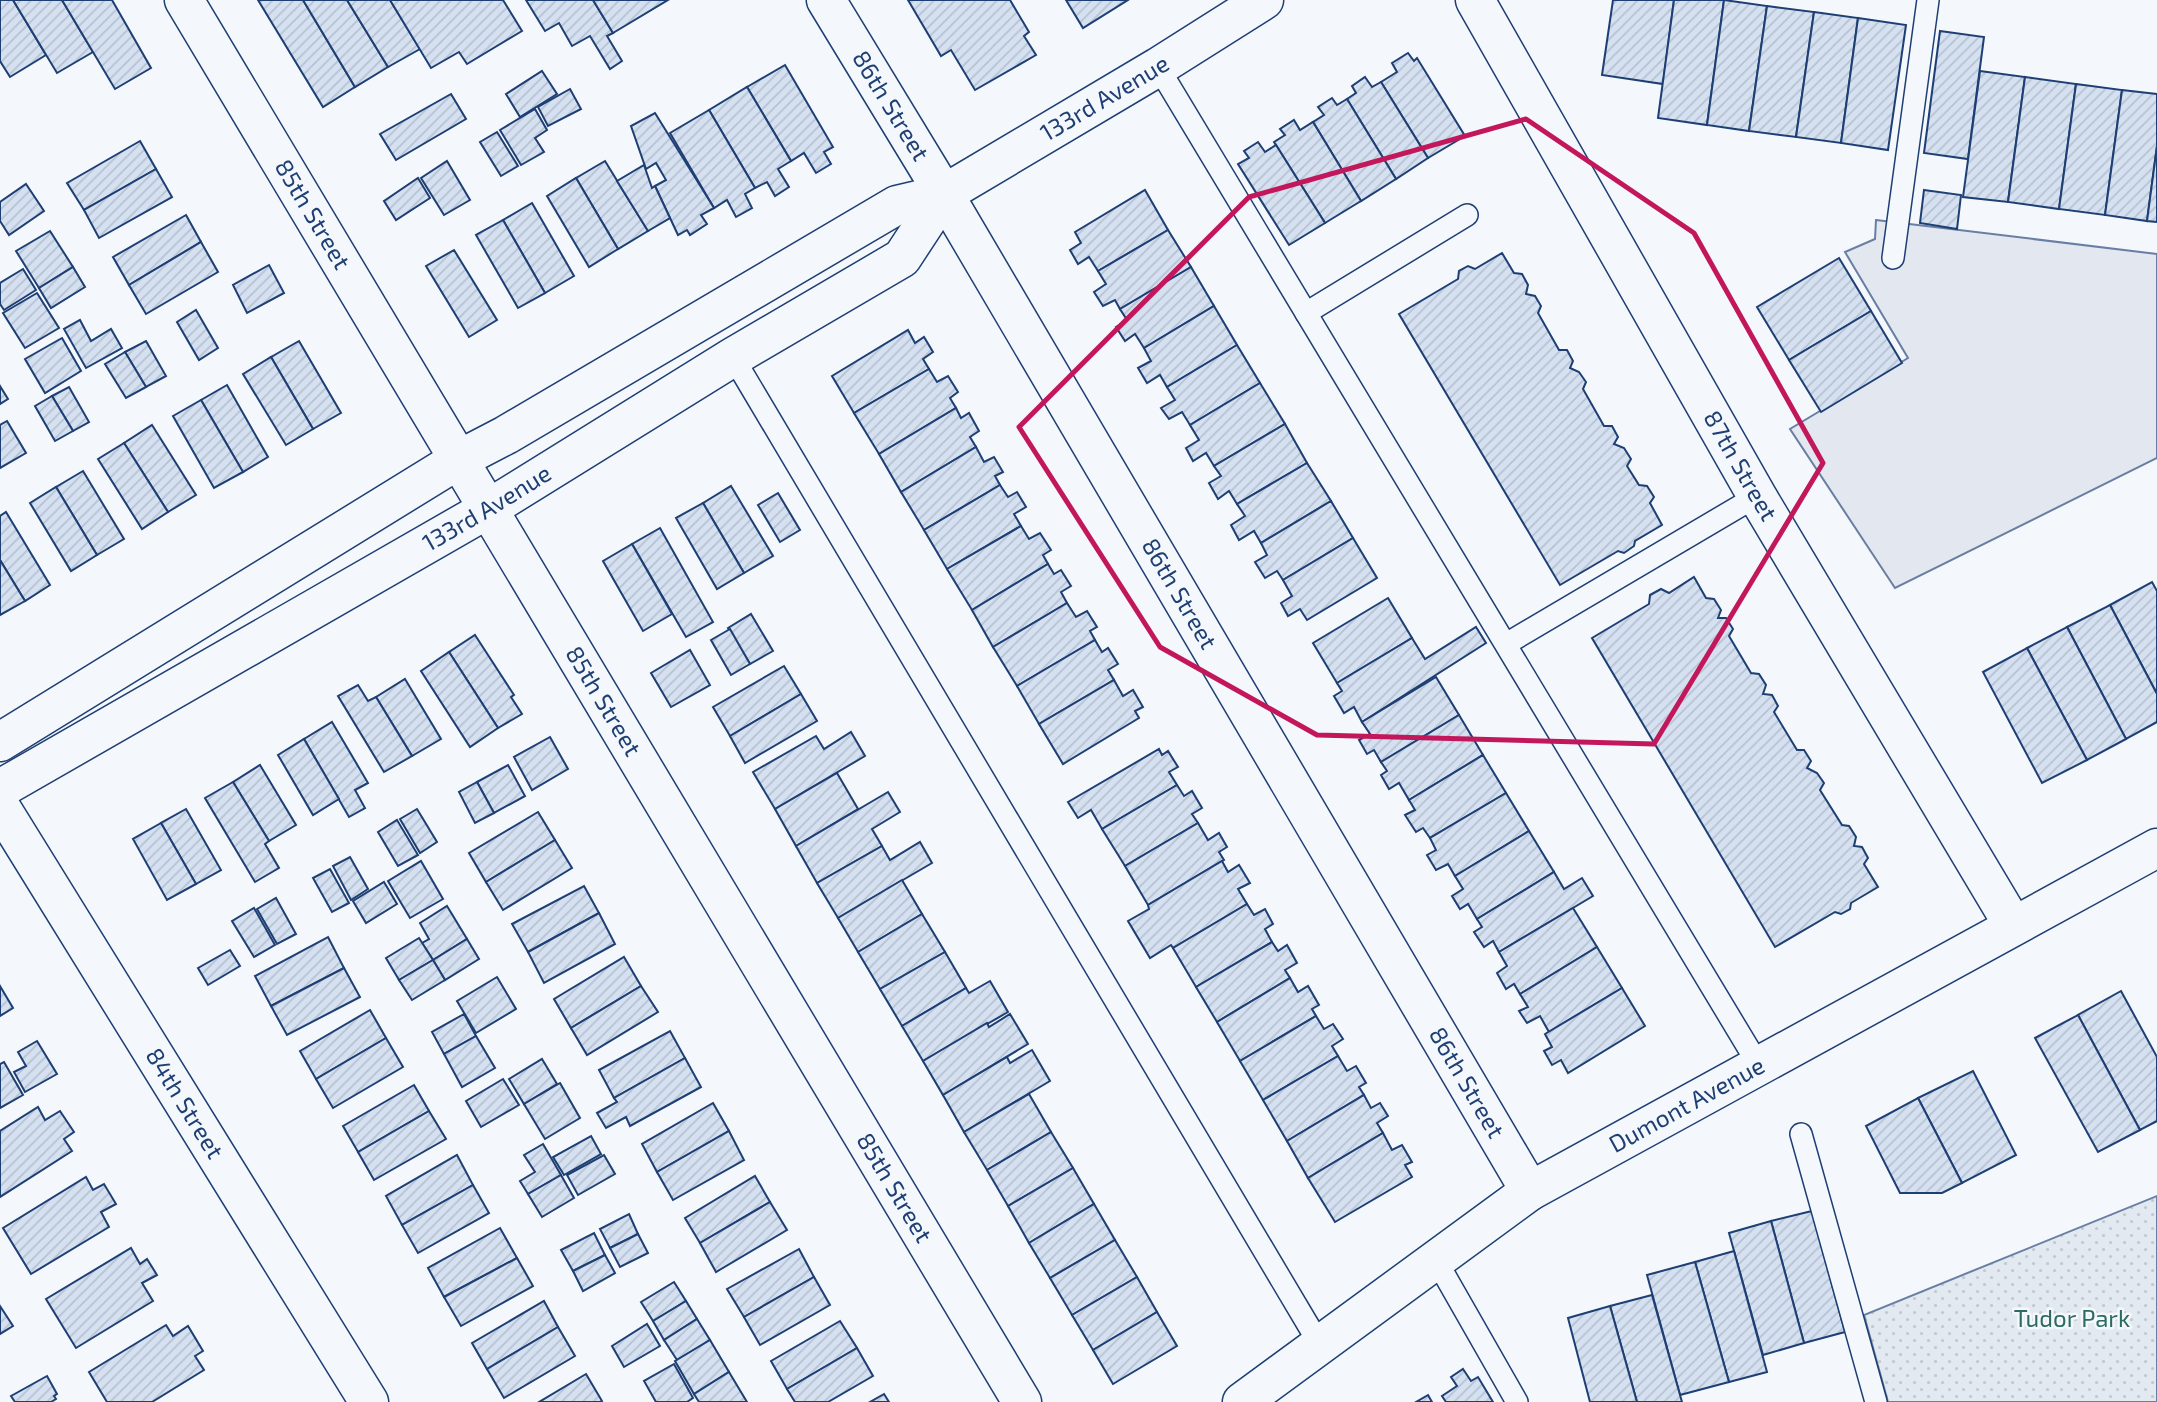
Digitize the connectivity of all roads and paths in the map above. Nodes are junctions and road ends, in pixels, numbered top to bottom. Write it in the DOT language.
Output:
graph roads {
  1 [pos="184,0"];
  2 [pos="825,0"];
  3 [pos="1264,0"];
  4 [pos="1475,0"];
  5 [pos="1928,0"];
  6 [pos="1158,67"];
  7 [pos="944,194"];
  8 [pos="1467,215"];
  9 [pos="1893,258"];
  10 [pos="1306,313"];
  11 [pos="733,357"];
  12 [pos="458,460"];
  13 [pos="1757,496"];
  14 [pos="488,509"];
  15 [pos="1506,644"];
  16 [pos="0,742"];
  17 [pos="0,789"];
  18 [pos="0,806"];
  19 [pos="2157,848"];
  20 [pos="2013,925"];
  21 [pos="1758,1064"];
  22 [pos="1801,1134"];
  23 [pos="1530,1191"];
  24 [pos="1436,1260"];
  25 [pos="1320,1345"];
  26 [pos="369,1402"];
  27 [pos="1022,1402"];
  28 [pos="1242,1402"];
  29 [pos="1517,1402"];
  30 [pos="1876,1402"];
  1 -- 12 [label="street, 85th Street"];
  2 -- 7 [label="street, 86th Street"];
  3 -- 6 [label="street, 133rd Avenue"];
  4 -- 13 [label="street, 87th Street"];
  5 -- 9 [label="lane"];
  6 -- 7 [label="street, 133rd Avenue"];
  6 -- 10 [label="lane"];
  7 -- 11 [label="street, 133rd Avenue"];
  7 -- 12 [label="street, 133rd Avenue"];
  7 -- 23 [label="street, 86th Street"];
  8 -- 10 [label="lane"];
  10 -- 15 [label="lane"];
  11 -- 14 [label="street, 133rd Avenue"];
  11 -- 25 [label="lane"];
  12 -- 14 [label="street, 85th Street"];
  12 -- 16 [label="street, 133rd Avenue"];
  13 -- 15 [label="lane"];
  13 -- 20 [label="street, 87th Street"];
  14 -- 17 [label="street, 133rd Avenue"];
  14 -- 27 [label="street, 85th Street"];
  15 -- 21 [label="lane"];
  18 -- 26 [label="street, 84th Street"];
  19 -- 20 [label="street, Dumont Avenue"];
  20 -- 21 [label="street, Dumont Avenue"];
  21 -- 23 [label="street, Dumont Avenue"];
  22 -- 30 [label="lane"];
  23 -- 24 [label="street, Dumont Avenue"];
  24 -- 25 [label="street, Dumont Avenue"];
  24 -- 29 [label="lane"];
  25 -- 28 [label="street, Dumont Avenue"];
}
